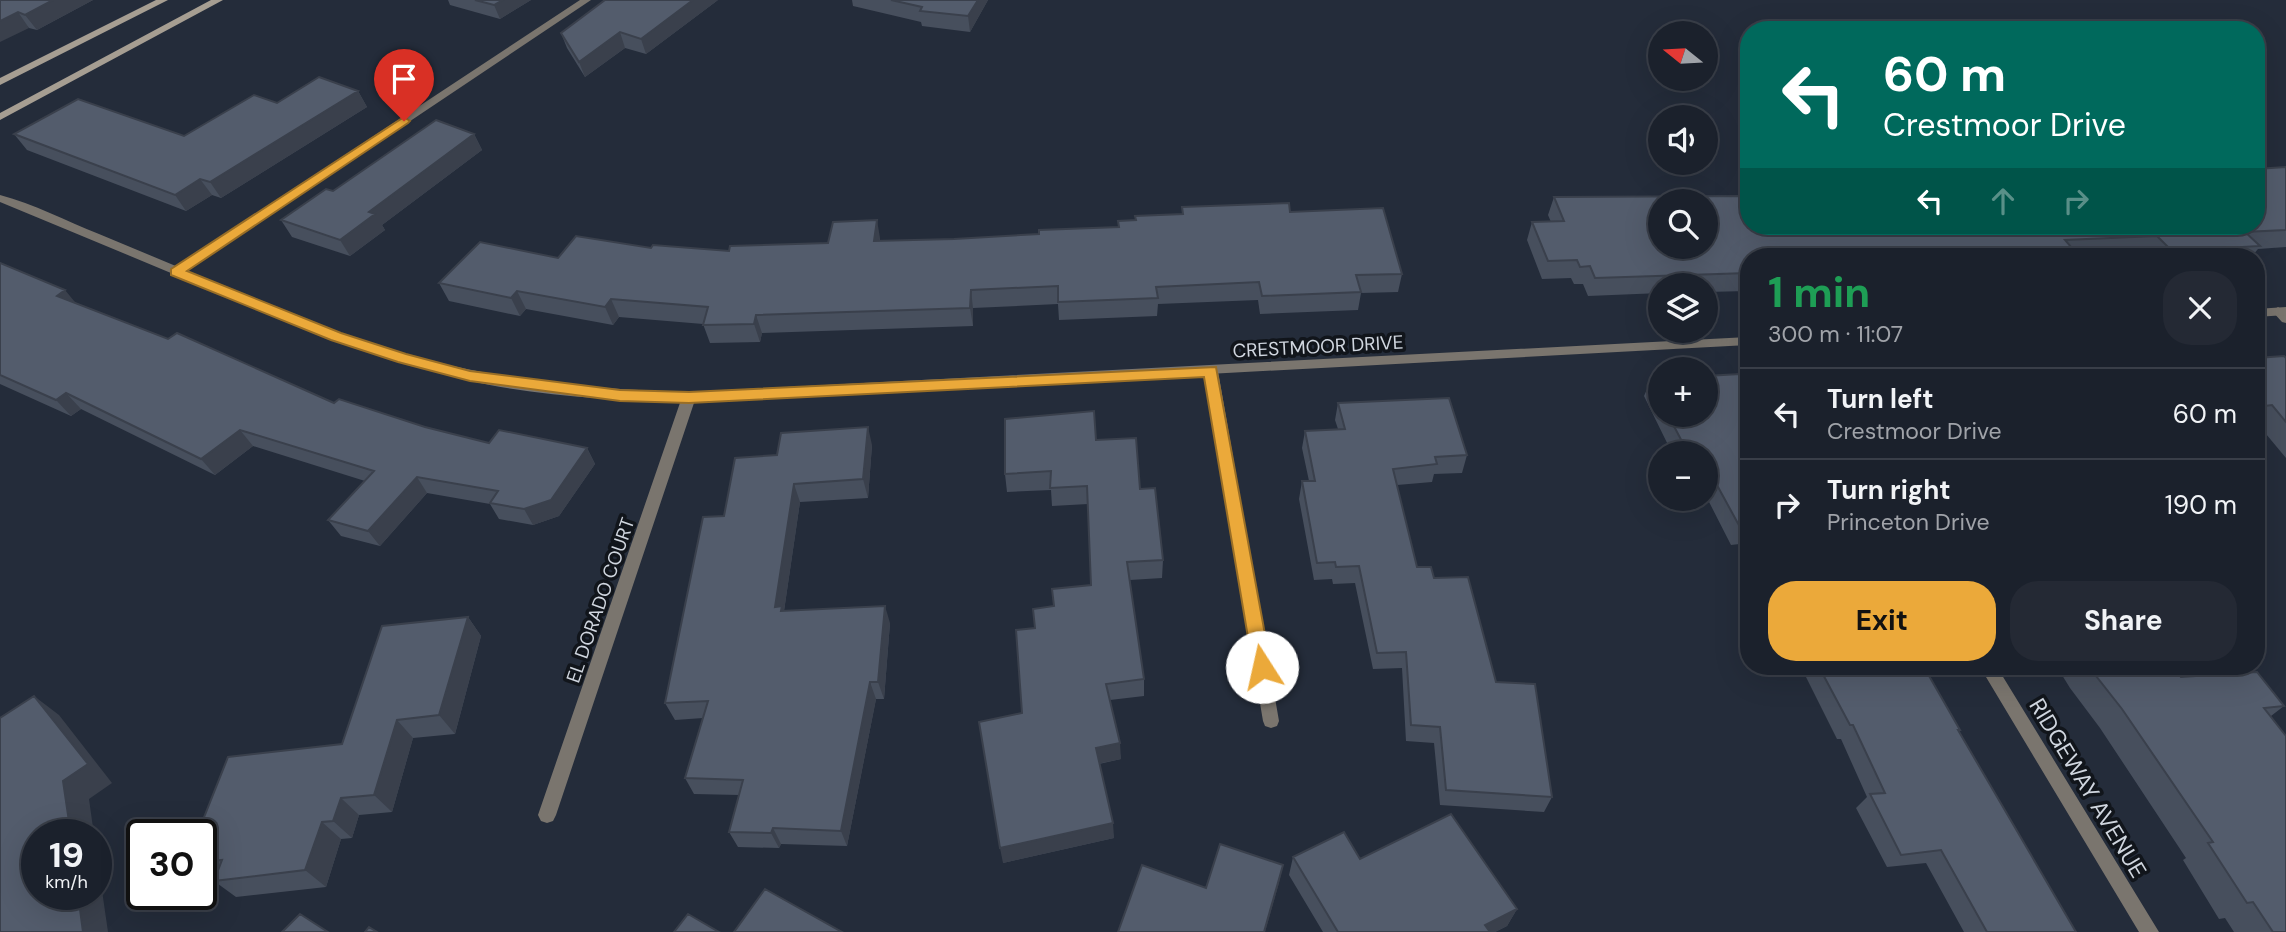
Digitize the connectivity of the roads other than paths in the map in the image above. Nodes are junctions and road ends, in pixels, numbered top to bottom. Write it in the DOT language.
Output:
graph roads {
  1 [pos="163,0"];
  2 [pos="218,0"];
  3 [pos="586,0"];
  4 [pos="0,82"];
  5 [pos="0,117"];
  6 [pos="0,198"];
  7 [pos="176,272"];
  8 [pos="2265,313"];
  9 [pos="2283,314"];
  10 [pos="1740,341"];
  11 [pos="1211,371"];
  12 [pos="689,397"];
  13 [pos="1992,675"];
  14 [pos="1271,721"];
  15 [pos="547,815"];
  16 [pos="2150,932"];
  1 -- 4 [label="main road"];
  2 -- 5 [label="main road"];
  3 -- 7 [label="street"];
  6 -- 7 [label="street, CRESTMOOR DRIVE"];
  7 -- 12 [label="street, CRESTMOOR DRIVE"];
  8 -- 9 [label="street"];
  10 -- 11 [label="street, CRESTMOOR DRIVE"];
  11 -- 12 [label="street, CRESTMOOR DRIVE"];
  11 -- 14 [label="street"];
  12 -- 15 [label="street, EL DORADO COURT"];
  13 -- 16 [label="street, RIDGEWAY AVENUE"];
}
